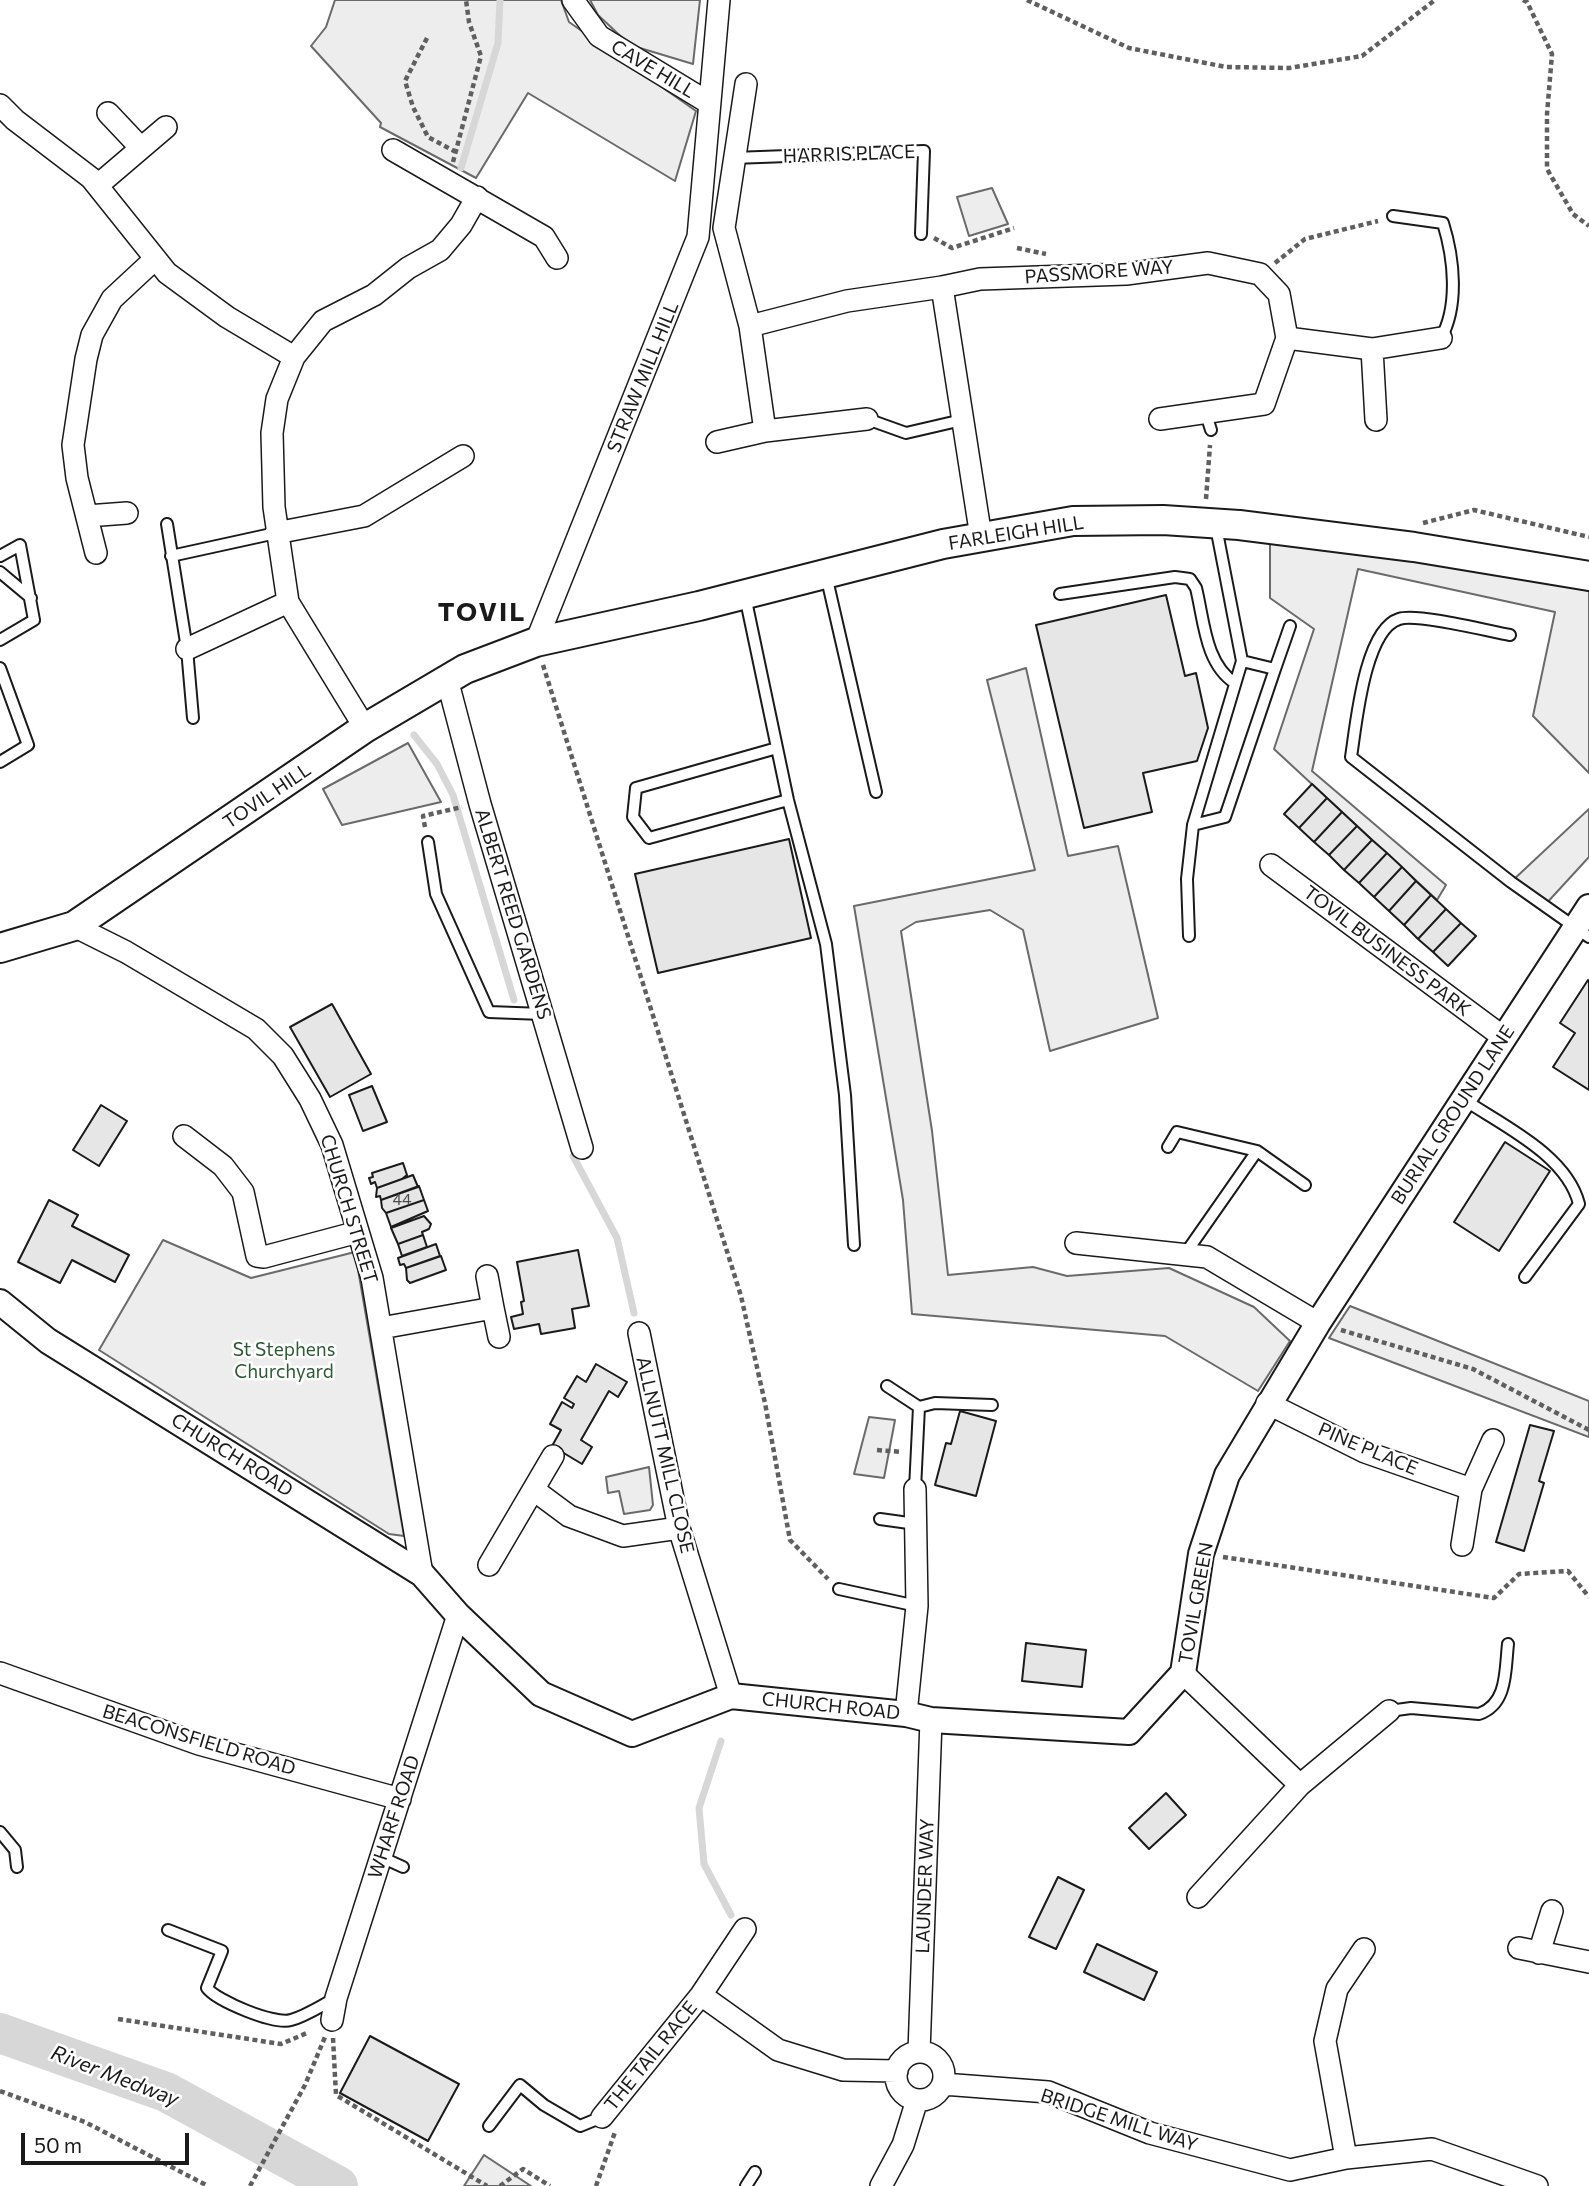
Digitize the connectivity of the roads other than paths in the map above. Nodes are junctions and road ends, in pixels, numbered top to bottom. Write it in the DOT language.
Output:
graph roads {
  1 [pos="573,0"];
  2 [pos="719,0"];
  3 [pos="746,84"];
  4 [pos="709,103"];
  5 [pos="0,105"];
  6 [pos="108,113"];
  7 [pos="166,127"];
  8 [pos="141,148"];
  9 [pos="393,150"];
  10 [pos="733,158"];
  11 [pos="98,185"];
  12 [pos="477,197"];
  13 [pos="1394,216"];
  14 [pos="920,234"];
  15 [pos="556,258"];
  16 [pos="155,259"];
  17 [pos="942,287"];
  18 [pos="750,326"];
  19 [pos="1287,338"];
  20 [pos="1441,338"];
  21 [pos="1372,349"];
  22 [pos="294,357"];
  23 [pos="867,419"];
  24 [pos="1160,419"];
  25 [pos="962,420"];
  26 [pos="1376,420"];
  27 [pos="765,431"];
  28 [pos="717,442"];
  29 [pos="463,456"];
  30 [pos="127,513"];
  31 [pos="87,516"];
  32 [pos="167,524"];
  33 [pos="1216,524"];
  34 [pos="276,533"];
  35 [pos="981,537"];
  36 [pos="96,553"];
  37 [pos="0,556"];
  38 [pos="172,556"];
  39 [pos="0,572"];
  40 [pos="826,572"];
  41 [pos="1589,576"];
  42 [pos="745,593"];
  43 [pos="1060,594"];
  44 [pos="31,598"];
  45 [pos="288,602"];
  46 [pos="1290,626"];
  47 [pos="1510,635"];
  48 [pos="0,640"];
  49 [pos="536,642"];
  50 [pos="187,649"];
  51 [pos="1242,661"];
  52 [pos="0,668"];
  53 [pos="1275,669"];
  54 [pos="447,679"];
  55 [pos="1235,683"];
  56 [pos="193,718"];
  57 [pos="365,728"];
  58 [pos="777,748"];
  59 [pos="0,762"];
  60 [pos="876,792"];
  61 [pos="788,800"];
  62 [pos="1193,825"];
  63 [pos="428,842"];
  64 [pos="1271,865"];
  65 [pos="1589,907"];
  66 [pos="74,926"];
  67 [pos="1582,933"];
  68 [pos="1189,936"];
  69 [pos="0,948"];
  70 [pos="544,1014"];
  71 [pos="1503,1037"];
  72 [pos="1463,1099"];
  73 [pos="184,1136"];
  74 [pos="1168,1147"];
  75 [pos="582,1148"];
  76 [pos="1257,1151"];
  77 [pos="1305,1185"];
  78 [pos="358,1232"];
  79 [pos="1076,1243"];
  80 [pos="854,1245"];
  81 [pos="1185,1254"];
  82 [pos="487,1276"];
  83 [pos="1525,1277"];
  84 [pos="0,1302"];
  85 [pos="494,1308"];
  86 [pos="1318,1323"];
  87 [pos="381,1328"];
  88 [pos="639,1333"];
  89 [pos="499,1337"];
  90 [pos="887,1386"];
  91 [pos="1267,1403"];
  92 [pos="992,1405"];
  93 [pos="919,1408"];
  94 [pos="1493,1440"];
  95 [pos="554,1456"];
  96 [pos="915,1489"];
  97 [pos="1471,1489"];
  98 [pos="534,1490"];
  99 [pos="880,1519"];
  100 [pos="916,1524"];
  101 [pos="679,1528"];
  102 [pos="1462,1545"];
  103 [pos="489,1565"];
  104 [pos="422,1574"];
  105 [pos="839,1589"];
  106 [pos="917,1606"];
  107 [pos="458,1615"];
  108 [pos="1508,1644"];
  109 [pos="1183,1672"];
  110 [pos="0,1673"];
  111 [pos="731,1696"];
  112 [pos="1390,1711"];
  113 [pos="906,1714"];
  114 [pos="931,1720"];
  115 [pos="1300,1785"];
  116 [pos="400,1799"];
  117 [pos="0,1832"];
  118 [pos="381,1857"];
  119 [pos="17,1867"];
  120 [pos="403,1867"];
  121 [pos="1198,1898"];
  122 [pos="1552,1911"];
  123 [pos="745,1928"];
  124 [pos="169,1930"];
  125 [pos="1364,1949"];
  126 [pos="1589,1962"];
  127 [pos="701,1995"];
  128 [pos="324,2014"];
  129 [pos="919,2052"];
  130 [pos="897,2071"];
  131 [pos="943,2084"];
  132 [pos="917,2100"];
  133 [pos="602,2118"];
  134 [pos="489,2126"];
  135 [pos="1346,2158"];
  136 [pos="755,2172"];
  137 [pos="1288,2178"];
  138 [pos="1504,2181"];
  139 [pos="746,2186"];
  140 [pos="881,2186"];
  141 [pos="1537,2186"];
  1 -- 4 [label="street, CAVE HILL"];
  2 -- 4 [label="street, STRAW MILL HILL"];
  3 -- 10 [label="street"];
  4 -- 49 [label="street, STRAW MILL HILL"];
  5 -- 11 [label="street"];
  6 -- 8 [label="street"];
  7 -- 8 [label="street"];
  8 -- 11 [label="street"];
  9 -- 12 [label="street"];
  10 -- 14 [label="lane, HARRIS PLACE"];
  10 -- 18 [label="street"];
  11 -- 16 [label="street"];
  12 -- 15 [label="street"];
  12 -- 22 [label="street"];
  13 -- 20 [label="lane"];
  16 -- 22 [label="street"];
  16 -- 31 [label="street"];
  17 -- 18 [label="street, PASSMORE WAY"];
  17 -- 19 [label="street, PASSMORE WAY"];
  17 -- 25 [label="street"];
  18 -- 27 [label="street"];
  19 -- 21 [label="street"];
  19 -- 24 [label="street"];
  20 -- 21 [label="street"];
  21 -- 26 [label="street"];
  22 -- 34 [label="street"];
  23 -- 25 [label="lane"];
  23 -- 27 [label="street"];
  25 -- 35 [label="street"];
  27 -- 28 [label="street"];
  29 -- 34 [label="street"];
  30 -- 31 [label="street"];
  31 -- 36 [label="street"];
  32 -- 38 [label="lane"];
  33 -- 35 [label="main road, FARLEIGH HILL"];
  33 -- 41 [label="main road, FARLEIGH HILL"];
  33 -- 51 [label="lane"];
  34 -- 38 [label="lane"];
  34 -- 45 [label="street"];
  35 -- 40 [label="main road, FARLEIGH HILL"];
  37 -- 44 [label="lane"];
  38 -- 50 [label="lane"];
  39 -- 44 [label="lane"];
  40 -- 42 [label="main road, FARLEIGH HILL"];
  40 -- 60 [label="lane"];
  42 -- 49 [label="main road, FARLEIGH HILL"];
  42 -- 58 [label="lane"];
  43 -- 55 [label="lane"];
  44 -- 48 [label="lane"];
  45 -- 50 [label="street"];
  45 -- 57 [label="street"];
  46 -- 53 [label="lane"];
  47 -- 67 [label="lane"];
  49 -- 54 [label="main road, TOVIL HILL"];
  50 -- 56 [label="lane"];
  51 -- 53 [label="lane"];
  51 -- 55 [label="lane"];
  52 -- 59 [label="lane"];
  53 -- 62 [label="lane"];
  54 -- 57 [label="main road, TOVIL HILL"];
  54 -- 70 [label="street, ALBERT REED GARDENS"];
  55 -- 62 [label="lane"];
  57 -- 66 [label="main road, TOVIL HILL"];
  58 -- 61 [label="lane"];
  58 -- 61 [label="lane"];
  61 -- 80 [label="lane"];
  62 -- 68 [label="lane"];
  63 -- 70 [label="lane"];
  64 -- 71 [label="street, TOVIL BUSINESS PARK"];
  65 -- 67 [label="street, BURIAL GROUND LANE"];
  66 -- 69 [label="main road, TOVIL HILL"];
  66 -- 78 [label="street, CHURCH STREET"];
  67 -- 71 [label="street, BURIAL GROUND LANE"];
  70 -- 75 [label="street, ALBERT REED GARDENS"];
  71 -- 72 [label="street, BURIAL GROUND LANE"];
  72 -- 83 [label="lane"];
  72 -- 86 [label="street, BURIAL GROUND LANE"];
  73 -- 78 [label="street"];
  74 -- 76 [label="lane"];
  76 -- 77 [label="lane"];
  76 -- 81 [label="lane"];
  78 -- 87 [label="street, CHURCH STREET"];
  79 -- 81 [label="street"];
  81 -- 86 [label="street"];
  82 -- 85 [label="street"];
  84 -- 104 [label="street, CHURCH ROAD"];
  85 -- 87 [label="street"];
  85 -- 89 [label="street"];
  86 -- 91 [label="street, TOVIL GREEN"];
  87 -- 104 [label="street, CHURCH STREET"];
  88 -- 101 [label="street, ALLNUTT MILL CLOSE"];
  90 -- 93 [label="lane"];
  91 -- 97 [label="street, PINE PLACE"];
  91 -- 109 [label="street, TOVIL GREEN"];
  92 -- 93 [label="lane"];
  93 -- 96 [label="lane"];
  94 -- 97 [label="street"];
  95 -- 98 [label="street"];
  96 -- 100 [label="street"];
  97 -- 102 [label="street"];
  98 -- 101 [label="street"];
  98 -- 103 [label="street"];
  99 -- 100 [label="lane"];
  100 -- 106 [label="street"];
  101 -- 111 [label="street, ALLNUTT MILL CLOSE"];
  104 -- 107 [label="street, CHURCH ROAD"];
  105 -- 106 [label="lane"];
  106 -- 113 [label="street"];
  107 -- 111 [label="street, CHURCH ROAD"];
  107 -- 116 [label="street, WHARF ROAD"];
  108 -- 112 [label="lane"];
  109 -- 114 [label="street, TOVIL GREEN"];
  109 -- 115 [label="street"];
  110 -- 116 [label="street, BEACONSFIELD ROAD"];
  111 -- 113 [label="street, CHURCH ROAD"];
  112 -- 115 [label="street"];
  113 -- 114 [label="street, CHURCH ROAD"];
  114 -- 129 [label="street, LAUNDER WAY"];
  115 -- 121 [label="street"];
  116 -- 118 [label="street, WHARF ROAD"];
  117 -- 119 [label="lane"];
  118 -- 120 [label="lane"];
  118 -- 128 [label="street, WHARF ROAD"];
  122 -- 126 [label="street"];
  123 -- 127 [label="street, THE TAIL RACE"];
  124 -- 128 [label="lane"];
  125 -- 135 [label="street"];
  127 -- 130 [label="street, THE TAIL RACE"];
  127 -- 133 [label="street, THE TAIL RACE"];
  129 -- 130 [label="street"];
  129 -- 131 [label="street"];
  130 -- 132 [label="street"];
  131 -- 132 [label="street"];
  131 -- 137 [label="street, BRIDGE MILL WAY"];
  132 -- 140 [label="street"];
  133 -- 134 [label="lane"];
  135 -- 137 [label="street, BRIDGE MILL WAY"];
  135 -- 138 [label="street, BRIDGE MILL WAY"];
  136 -- 139 [label="lane"];
  138 -- 141 [label="street, BRIDGE MILL WAY"];
}
